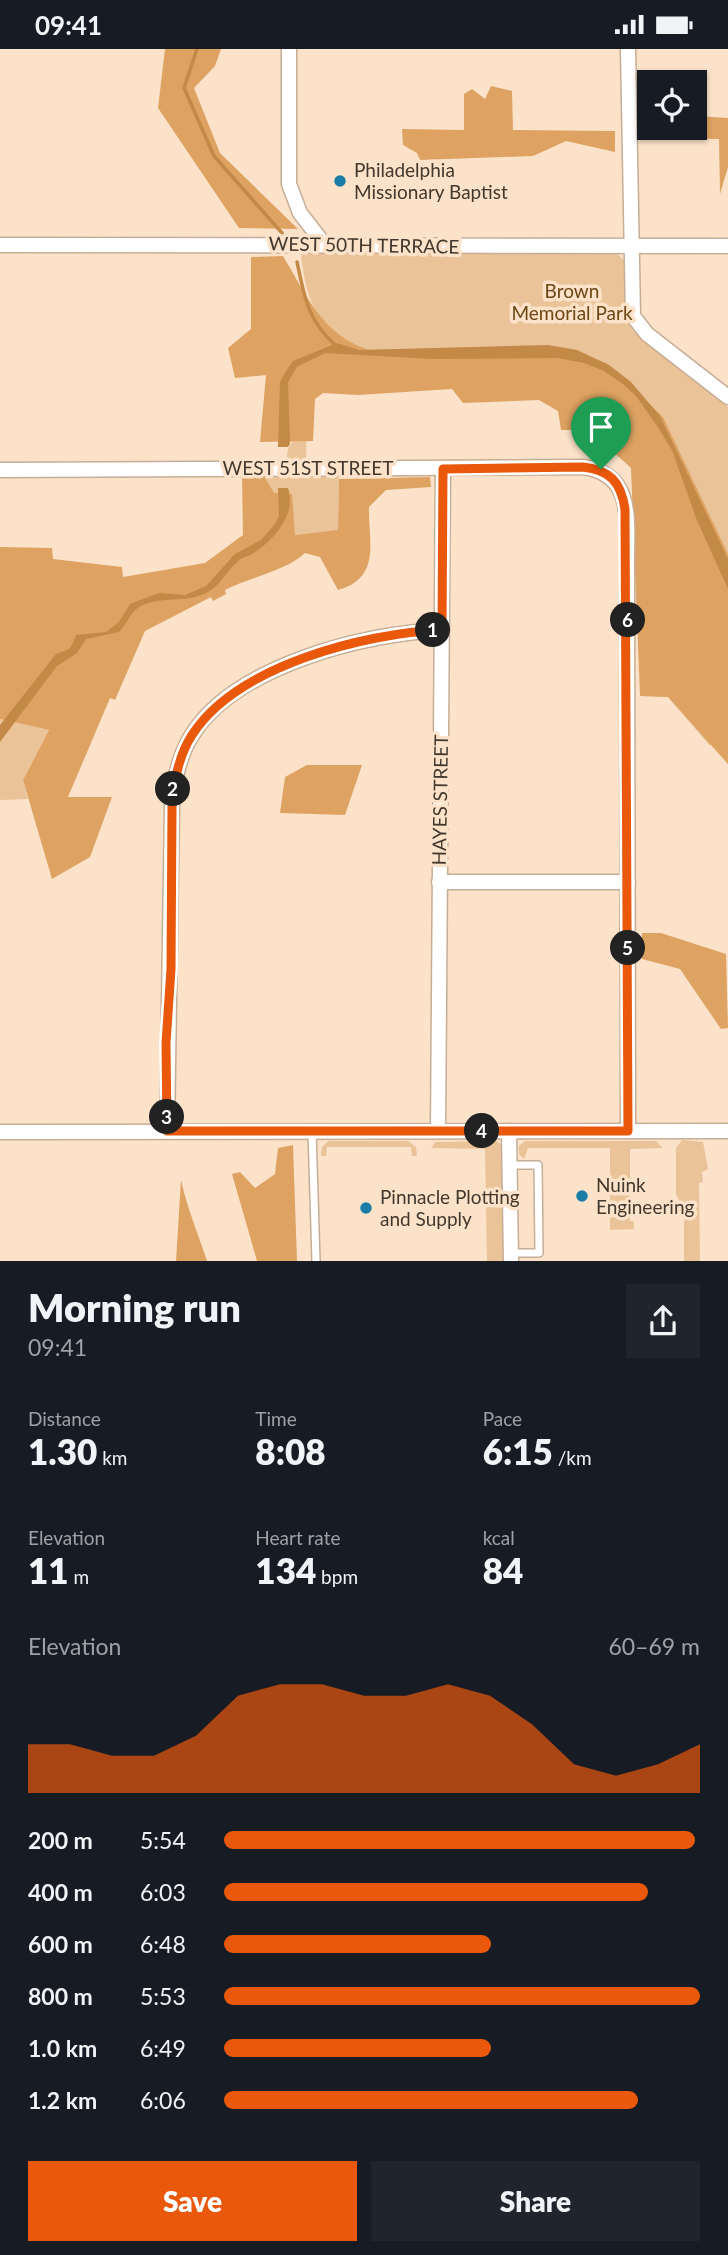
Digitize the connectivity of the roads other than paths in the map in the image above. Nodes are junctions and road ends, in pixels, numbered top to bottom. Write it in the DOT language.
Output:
graph roads {
  1 [pos="289,49"];
  2 [pos="628,49"];
  3 [pos="324,244"];
  4 [pos="0,245"];
  5 [pos="631,246"];
  6 [pos="728,246"];
  7 [pos="728,397"];
  8 [pos="443,469"];
  9 [pos="0,470"];
  10 [pos="442,630"];
  11 [pos="439,882"];
  12 [pos="628,882"];
  13 [pos="167,1131"];
  14 [pos="312,1131"];
  15 [pos="438,1131"];
  16 [pos="509,1131"];
  17 [pos="628,1131"];
  18 [pos="728,1131"];
  19 [pos="0,1132"];
  20 [pos="510,1165"];
  21 [pos="511,1257"];
  22 [pos="316,1261"];
  1 -- 3 [label="street"];
  2 -- 5 [label="street"];
  3 -- 4 [label="street, WEST 50TH TERRACE"];
  3 -- 5 [label="street, WEST 50TH TERRACE"];
  5 -- 6 [label="street, WEST 50TH TERRACE"];
  5 -- 7 [label="street"];
  8 -- 9 [label="street, WEST 51ST STREET"];
  8 -- 10 [label="street, HAYES STREET"];
  8 -- 12 [label="street, WEST 51ST STREET"];
  10 -- 11 [label="street, HAYES STREET"];
  10 -- 13 [label="street"];
  11 -- 12 [label="street"];
  11 -- 15 [label="street, HAYES STREET"];
  12 -- 17 [label="street"];
  13 -- 14 [label="street"];
  13 -- 19 [label="street"];
  14 -- 15 [label="street"];
  14 -- 22 [label="lane"];
  15 -- 16 [label="street"];
  16 -- 17 [label="street"];
  16 -- 20 [label="street"];
  17 -- 18 [label="street"];
  20 -- 21 [label="street"];
  20 -- 21 [label="lane"];
}
